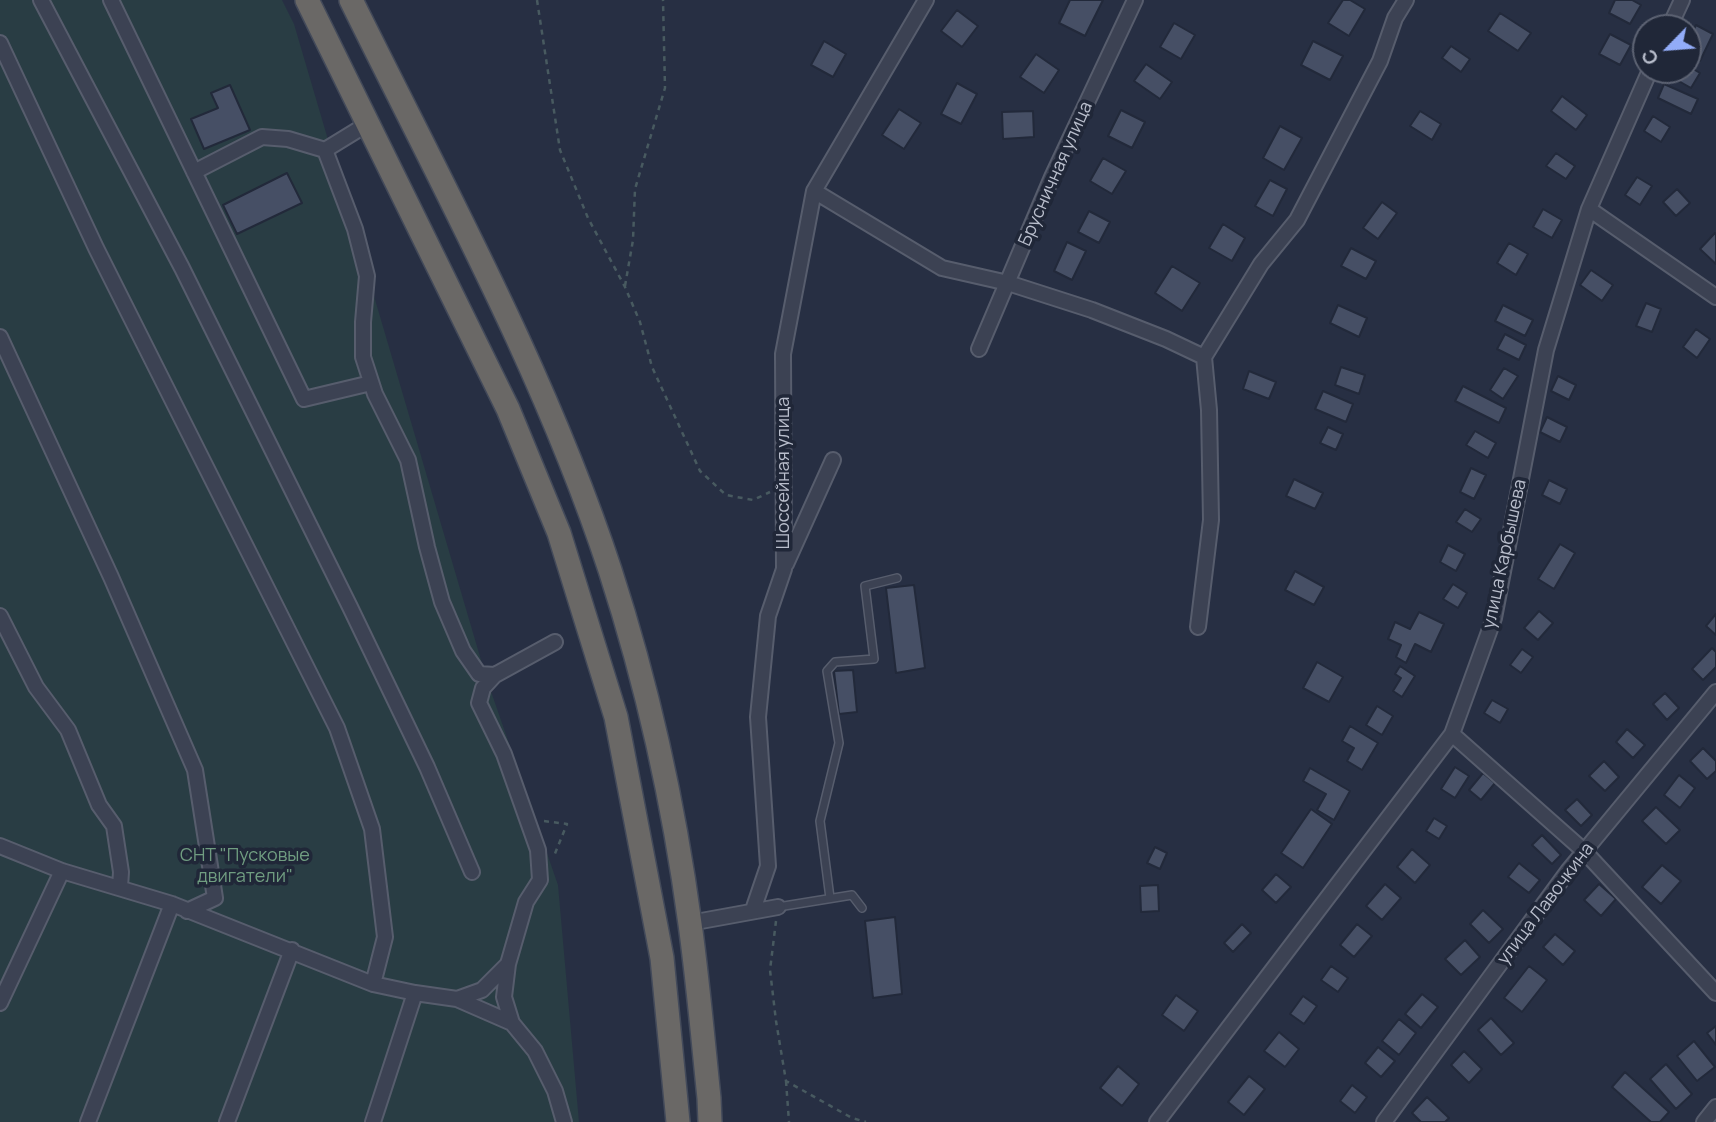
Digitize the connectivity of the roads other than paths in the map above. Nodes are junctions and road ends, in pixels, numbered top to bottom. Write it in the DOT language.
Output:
graph roads {
  1 [pos="41,0"];
  2 [pos="111,0"];
  3 [pos="307,0"];
  4 [pos="351,0"];
  5 [pos="926,0"];
  6 [pos="1135,0"];
  7 [pos="1406,0"];
  8 [pos="0,43"];
  9 [pos="1644,84"];
  10 [pos="369,123"];
  11 [pos="325,150"];
  12 [pos="194,172"];
  13 [pos="814,191"];
  14 [pos="1589,209"];
  15 [pos="1008,283"];
  16 [pos="1716,297"];
  17 [pos="0,337"];
  18 [pos="979,349"];
  19 [pos="1205,357"];
  20 [pos="371,383"];
  21 [pos="833,460"];
  22 [pos="784,569"];
  23 [pos="897,578"];
  24 [pos="0,616"];
  25 [pos="1198,627"];
  26 [pos="555,642"];
  27 [pos="495,675"];
  28 [pos="1716,692"];
  29 [pos="1451,734"];
  30 [pos="0,846"];
  31 [pos="1584,851"];
  32 [pos="62,871"];
  33 [pos="472,872"];
  34 [pos="120,887"];
  35 [pos="830,898"];
  36 [pos="172,904"];
  37 [pos="778,907"];
  38 [pos="862,908"];
  39 [pos="753,910"];
  40 [pos="187,911"];
  41 [pos="690,923"];
  42 [pos="292,950"];
  43 [pos="508,964"];
  44 [pos="373,984"];
  45 [pos="415,993"];
  46 [pos="1716,993"];
  47 [pos="457,999"];
  48 [pos="0,1003"];
  49 [pos="512,1023"];
  50 [pos="1716,1107"];
  51 [pos="88,1122"];
  52 [pos="227,1122"];
  53 [pos="373,1122"];
  54 [pos="564,1122"];
  55 [pos="678,1122"];
  56 [pos="709,1122"];
  57 [pos="1157,1122"];
  58 [pos="1384,1122"];
  59 [pos="1704,1122"];
  1 -- 33 [label="street"];
  2 -- 12 [label="street"];
  3 -- 10 [label="highway"];
  4 -- 41 [label="highway"];
  5 -- 13 [label="street, Шоссейная улица"];
  6 -- 15 [label="street, Брусничная улица"];
  7 -- 19 [label="street"];
  8 -- 44 [label="street"];
  9 -- 14 [label="street, улица Карбышева"];
  10 -- 11 [label="street"];
  10 -- 55 [label="highway"];
  11 -- 12 [label="street"];
  11 -- 20 [label="street"];
  12 -- 20 [label="street"];
  13 -- 15 [label="street"];
  13 -- 22 [label="street, Шоссейная улица"];
  14 -- 16 [label="street"];
  14 -- 29 [label="street, улица Карбышева"];
  15 -- 18 [label="street, Брусничная улица"];
  15 -- 19 [label="street"];
  17 -- 40 [label="street"];
  19 -- 25 [label="street"];
  20 -- 27 [label="street"];
  21 -- 22 [label="street"];
  22 -- 39 [label="street, Шоссейная улица"];
  23 -- 35 [label="lane"];
  24 -- 34 [label="street"];
  26 -- 27 [label="street"];
  27 -- 43 [label="street"];
  28 -- 31 [label="street, улица Лавочкина"];
  29 -- 31 [label="street"];
  29 -- 57 [label="street, улица Карбышева"];
  30 -- 32 [label="street"];
  31 -- 46 [label="street"];
  31 -- 58 [label="street, улица Лавочкина"];
  32 -- 34 [label="street"];
  32 -- 48 [label="street"];
  34 -- 36 [label="street"];
  35 -- 37 [label="lane"];
  35 -- 38 [label="lane"];
  36 -- 40 [label="street"];
  36 -- 51 [label="street"];
  37 -- 39 [label="street"];
  39 -- 41 [label="street"];
  40 -- 42 [label="street"];
  41 -- 56 [label="highway"];
  42 -- 44 [label="street"];
  42 -- 52 [label="street"];
  43 -- 47 [label="street"];
  43 -- 49 [label="street"];
  44 -- 45 [label="street"];
  45 -- 47 [label="street"];
  45 -- 53 [label="street"];
  47 -- 49 [label="street"];
  49 -- 54 [label="street"];
  50 -- 59 [label="street"];
}
